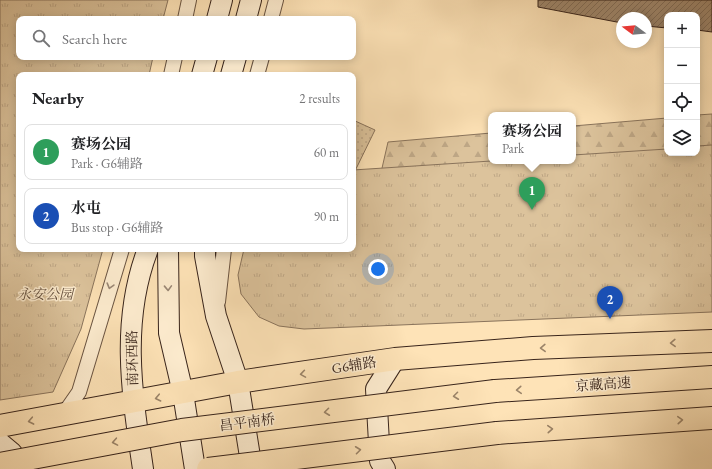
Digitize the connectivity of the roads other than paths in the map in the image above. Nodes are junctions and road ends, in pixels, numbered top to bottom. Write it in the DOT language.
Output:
graph roads {
  1 [pos="189,0"];
  2 [pos="222,0"];
  3 [pos="251,0"];
  4 [pos="276,0"];
  5 [pos="186,16"];
  6 [pos="218,16"];
  7 [pos="247,16"];
  8 [pos="272,16"];
  9 [pos="174,60"];
  10 [pos="206,60"];
  11 [pos="235,60"];
  12 [pos="261,60"];
  13 [pos="172,72"];
  14 [pos="203,72"];
  15 [pos="232,72"];
  16 [pos="258,72"];
  17 [pos="121,252"];
  18 [pos="147,252"];
  19 [pos="168,252"];
  20 [pos="205,252"];
  21 [pos="224,252"];
  22 [pos="216,316"];
  23 [pos="712,341"];
  24 [pos="395,358"];
  25 [pos="712,377"];
  26 [pos="238,382"];
  27 [pos="495,391"];
  28 [pos="183,393"];
  29 [pos="133,403"];
  30 [pos="63,415"];
  31 [pos="712,418"];
  32 [pos="0,426"];
  33 [pos="0,443"];
  34 [pos="0,464"];
  35 [pos="14,469"];
  36 [pos="143,469"];
  37 [pos="195,469"];
  38 [pos="208,469"];
  39 [pos="252,469"];
  40 [pos="385,469"];
  1 -- 5 [label="street"];
  2 -- 6 [label="main road"];
  3 -- 7 [label="main road"];
  4 -- 8 [label="street"];
  9 -- 13 [label="street"];
  10 -- 14 [label="main road"];
  11 -- 15 [label="main road"];
  12 -- 16 [label="street"];
  17 -- 30 [label="street, one-way"];
  18 -- 29 [label="main road, 南环西路"];
  19 -- 28 [label="main road, one-way"];
  20 -- 22 [label="main road"];
  21 -- 22 [label="street"];
  22 -- 26 [label="main road"];
  23 -- 24 [label="main road, G6辅路, one-way"];
  24 -- 26 [label="main road, G6辅路, one-way"];
  24 -- 40 [label="main road"];
  25 -- 27 [label="main road, 京藏高速, one-way"];
  26 -- 28 [label="main road, G6辅路"];
  26 -- 39 [label="main road"];
  27 -- 34 [label="main road, 昌平南桥, one-way, bridge"];
  28 -- 29 [label="main road, G6辅路, one-way"];
  28 -- 37 [label="main road"];
  29 -- 30 [label="main road, G6辅路"];
  29 -- 36 [label="main road, 南环西路"];
  30 -- 32 [label="main road, G6辅路, one-way"];
  38 -- 31 [label="main road, one-way, bridge"];
  33 -- 35 [label="main road"];
}
